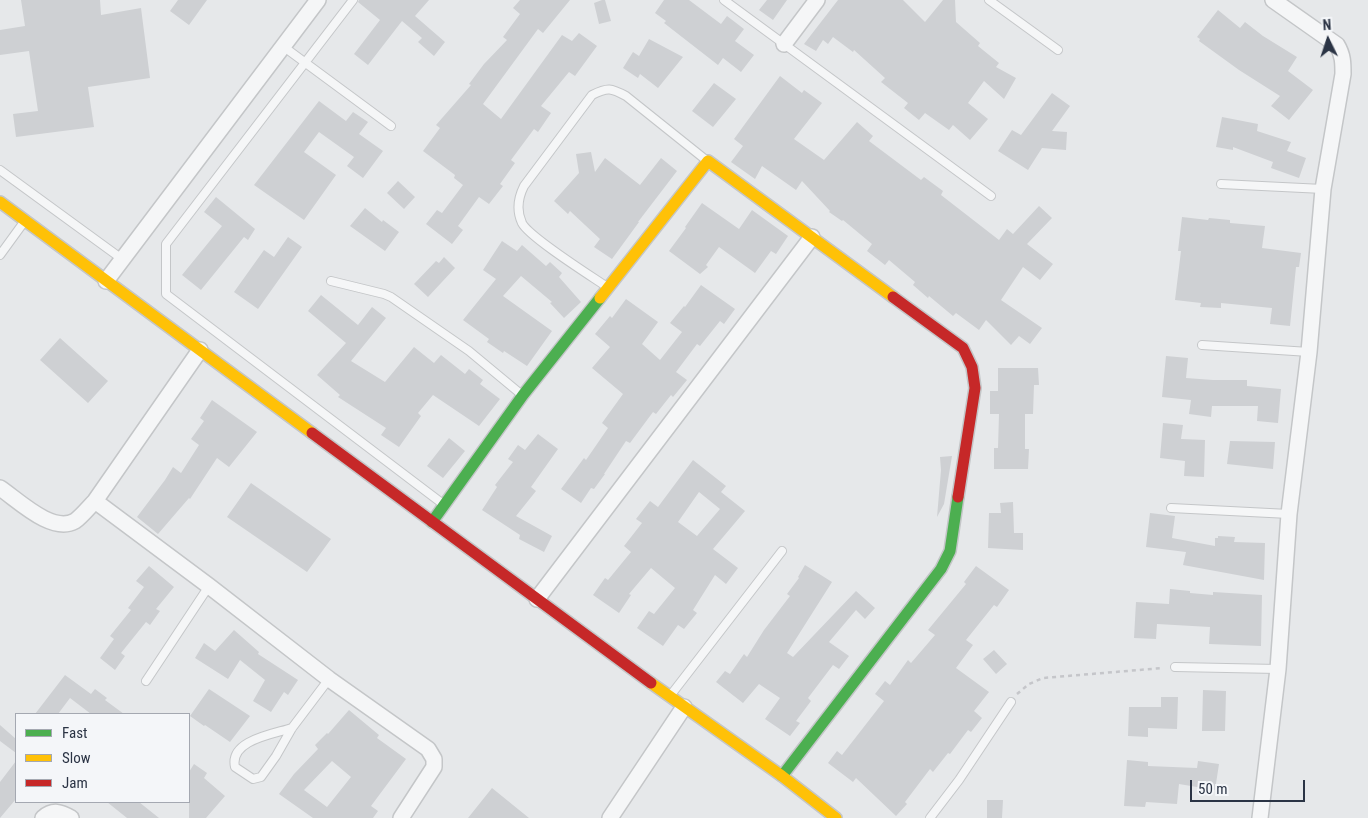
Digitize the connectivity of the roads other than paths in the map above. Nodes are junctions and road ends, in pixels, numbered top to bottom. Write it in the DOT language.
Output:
graph roads {
  1 [pos="318,0"];
  2 [pos="353,0"];
  3 [pos="724,0"];
  4 [pos="817,0"];
  5 [pos="989,0"];
  6 [pos="1273,0"];
  7 [pos="784,44"];
  8 [pos="284,47"];
  9 [pos="1058,50"];
  10 [pos="305,62"];
  11 [pos="391,126"];
  12 [pos="708,161"];
  13 [pos="0,170"];
  14 [pos="1221,184"];
  15 [pos="1323,189"];
  16 [pos="991,196"];
  17 [pos="0,202"];
  18 [pos="25,220"];
  19 [pos="812,237"];
  20 [pos="0,255"];
  21 [pos="122,259"];
  22 [pos="106,281"];
  23 [pos="331,281"];
  24 [pos="607,287"];
  25 [pos="1202,345"];
  26 [pos="200,350"];
  27 [pos="1309,352"];
  28 [pos="523,396"];
  29 [pos="0,488"];
  30 [pos="95,502"];
  31 [pos="444,505"];
  32 [pos="1171,508"];
  33 [pos="1289,514"];
  34 [pos="432,522"];
  35 [pos="782,551"];
  36 [pos="209,586"];
  37 [pos="537,599"];
  38 [pos="1175,667"];
  39 [pos="1278,669"];
  40 [pos="329,679"];
  41 [pos="146,682"];
  42 [pos="670,696"];
  43 [pos="1011,702"];
  44 [pos="684,707"];
  45 [pos="292,728"];
  46 [pos="782,776"];
  47 [pos="43,818"];
  48 [pos="71,818"];
  49 [pos="401,818"];
  50 [pos="610,818"];
  51 [pos="836,818"];
  52 [pos="930,818"];
  53 [pos="1260,818"];
  1 -- 8 [label="street"];
  2 -- 10 [label="lane"];
  3 -- 7 [label="lane"];
  4 -- 7 [label="street"];
  5 -- 9 [label="lane"];
  6 -- 15 [label="street"];
  7 -- 16 [label="lane"];
  8 -- 10 [label="lane"];
  8 -- 21 [label="street"];
  10 -- 11 [label="lane"];
  10 -- 31 [label="lane"];
  12 -- 19 [label="street"];
  12 -- 24 [label="street"];
  12 -- 24 [label="lane"];
  13 -- 21 [label="lane"];
  14 -- 15 [label="lane"];
  15 -- 27 [label="street"];
  17 -- 18 [label="street"];
  18 -- 20 [label="lane"];
  18 -- 22 [label="street"];
  19 -- 37 [label="street"];
  19 -- 46 [label="street"];
  21 -- 22 [label="street"];
  22 -- 26 [label="street"];
  23 -- 28 [label="lane"];
  24 -- 28 [label="street"];
  25 -- 27 [label="lane"];
  26 -- 30 [label="street"];
  26 -- 34 [label="street"];
  27 -- 33 [label="street"];
  28 -- 31 [label="street"];
  29 -- 30 [label="street"];
  30 -- 36 [label="street"];
  31 -- 34 [label="street"];
  32 -- 33 [label="lane"];
  33 -- 39 [label="street"];
  34 -- 37 [label="street"];
  35 -- 42 [label="lane"];
  36 -- 40 [label="street"];
  36 -- 41 [label="lane"];
  37 -- 42 [label="street"];
  38 -- 39 [label="lane"];
  39 -- 53 [label="street"];
  40 -- 45 [label="lane"];
  40 -- 49 [label="street"];
  42 -- 44 [label="street"];
  43 -- 52 [label="lane"];
  44 -- 46 [label="street"];
  44 -- 50 [label="street"];
  45 -- 45 [label="lane"];
  46 -- 51 [label="street"];
  47 -- 48 [label="street"];
}
